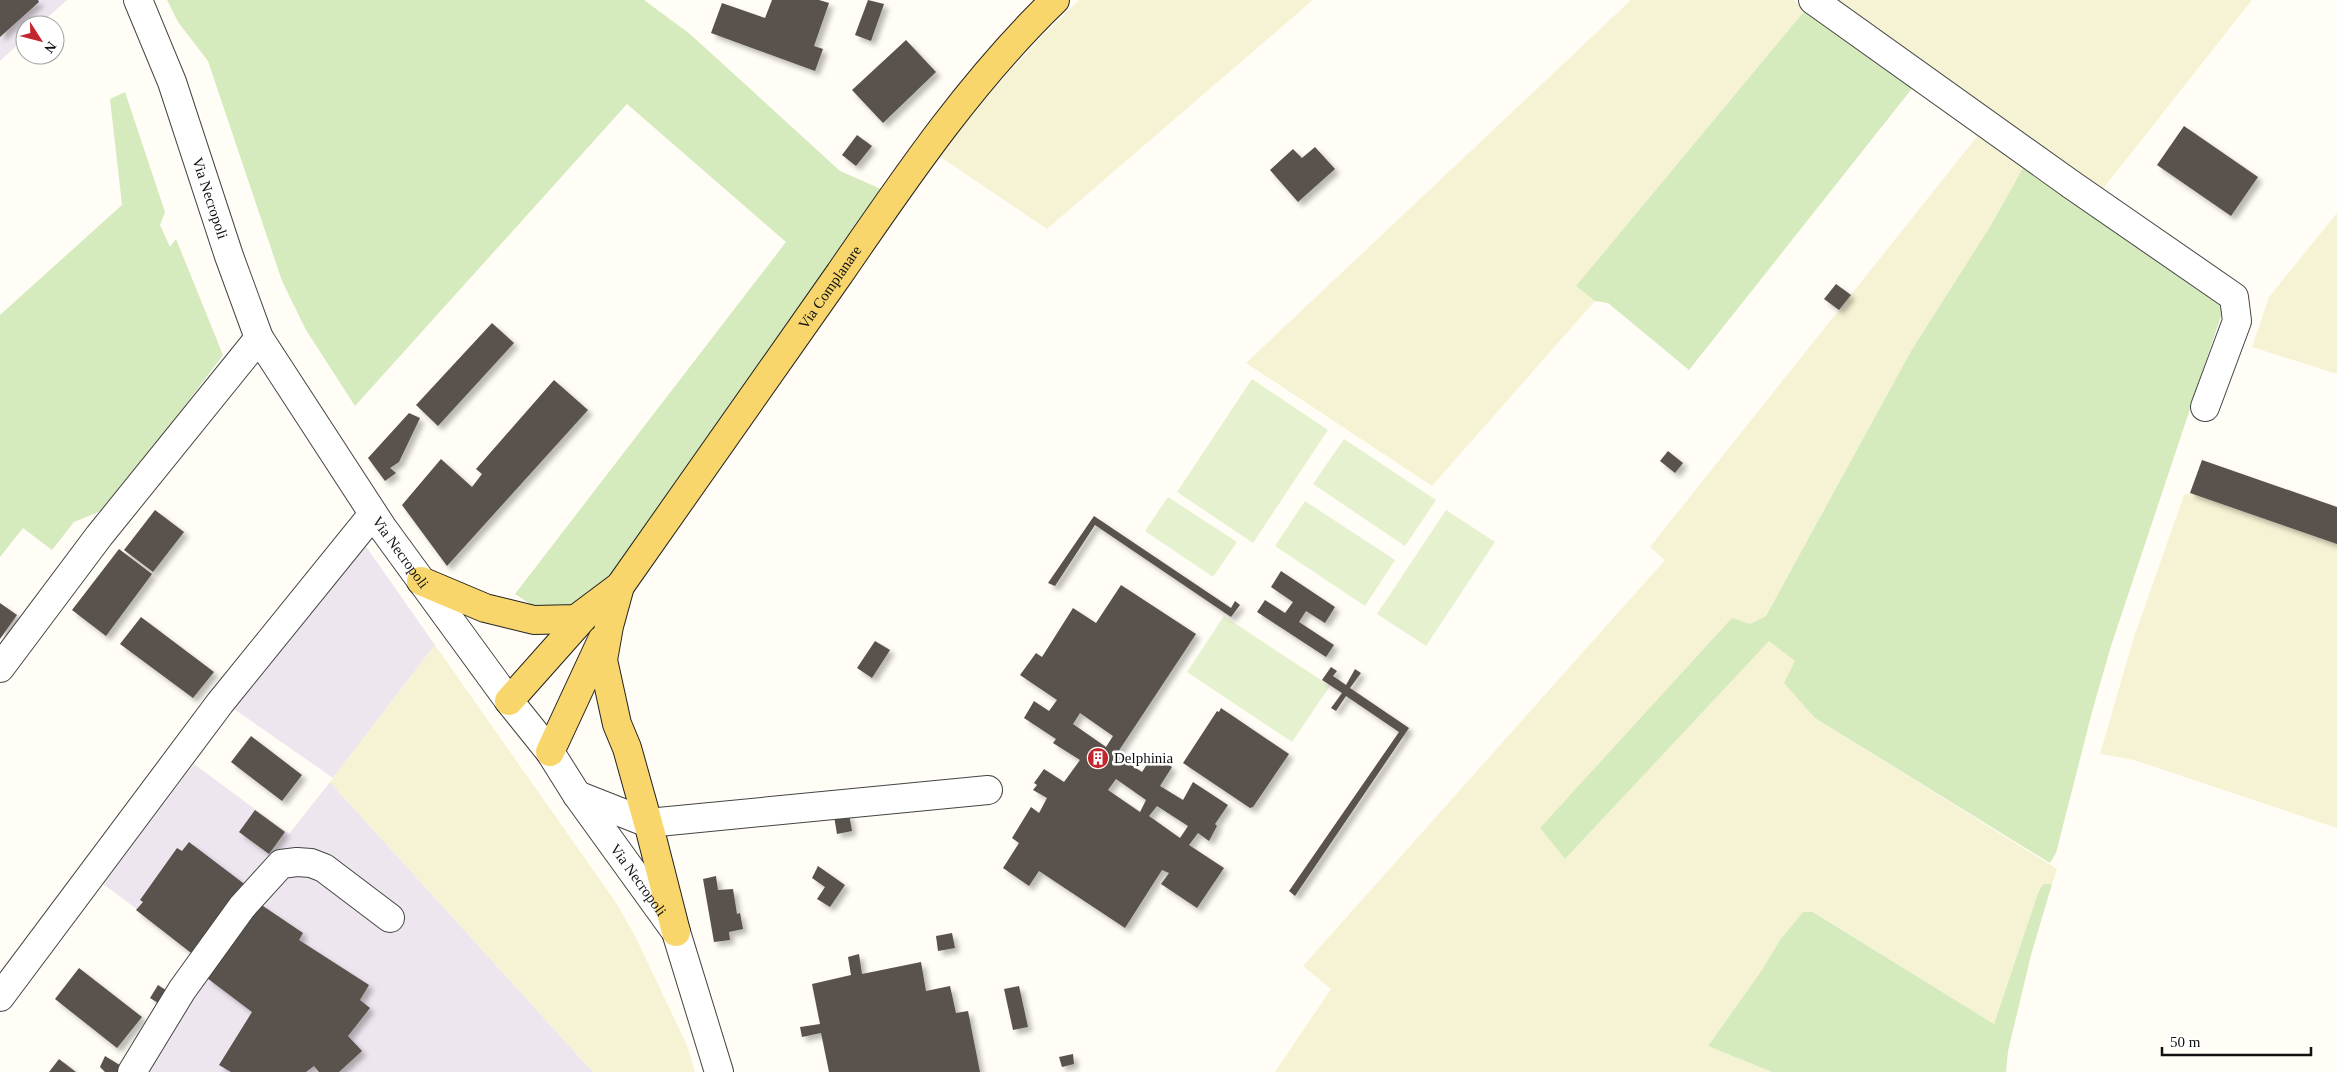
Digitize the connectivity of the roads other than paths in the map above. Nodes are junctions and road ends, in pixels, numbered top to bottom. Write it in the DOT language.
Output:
graph roads {
  1 [pos="138,0"];
  2 [pos="1056,0"];
  3 [pos="1813,0"];
  4 [pos="259,338"];
  5 [pos="2205,407"];
  6 [pos="373,514"];
  7 [pos="421,581"];
  8 [pos="601,616"];
  9 [pos="0,668"];
  10 [pos="509,701"];
  11 [pos="550,752"];
  12 [pos="988,790"];
  13 [pos="577,795"];
  14 [pos="648,823"];
  15 [pos="390,918"];
  16 [pos="676,932"];
  17 [pos="0,997"];
  18 [pos="132,1072"];
  19 [pos="720,1072"];
  1 -- 4 [label="street, Via Necropoli"];
  2 -- 8 [label="main road, Via Complanare"];
  3 -- 5 [label="street"];
  4 -- 6 [label="street, Via Necropoli"];
  4 -- 9 [label="street"];
  6 -- 7 [label="street, Via Necropoli"];
  6 -- 17 [label="street"];
  7 -- 8 [label="main road"];
  7 -- 10 [label="street, Via Necropoli"];
  8 -- 10 [label="main road"];
  8 -- 11 [label="main road"];
  8 -- 14 [label="main road"];
  10 -- 11 [label="street, Via Necropoli"];
  11 -- 13 [label="street, Via Necropoli"];
  12 -- 14 [label="street"];
  13 -- 14 [label="street"];
  13 -- 16 [label="street, Via Necropoli"];
  14 -- 16 [label="main road"];
  15 -- 18 [label="street"];
  16 -- 19 [label="street, Via Necropoli"];
}
